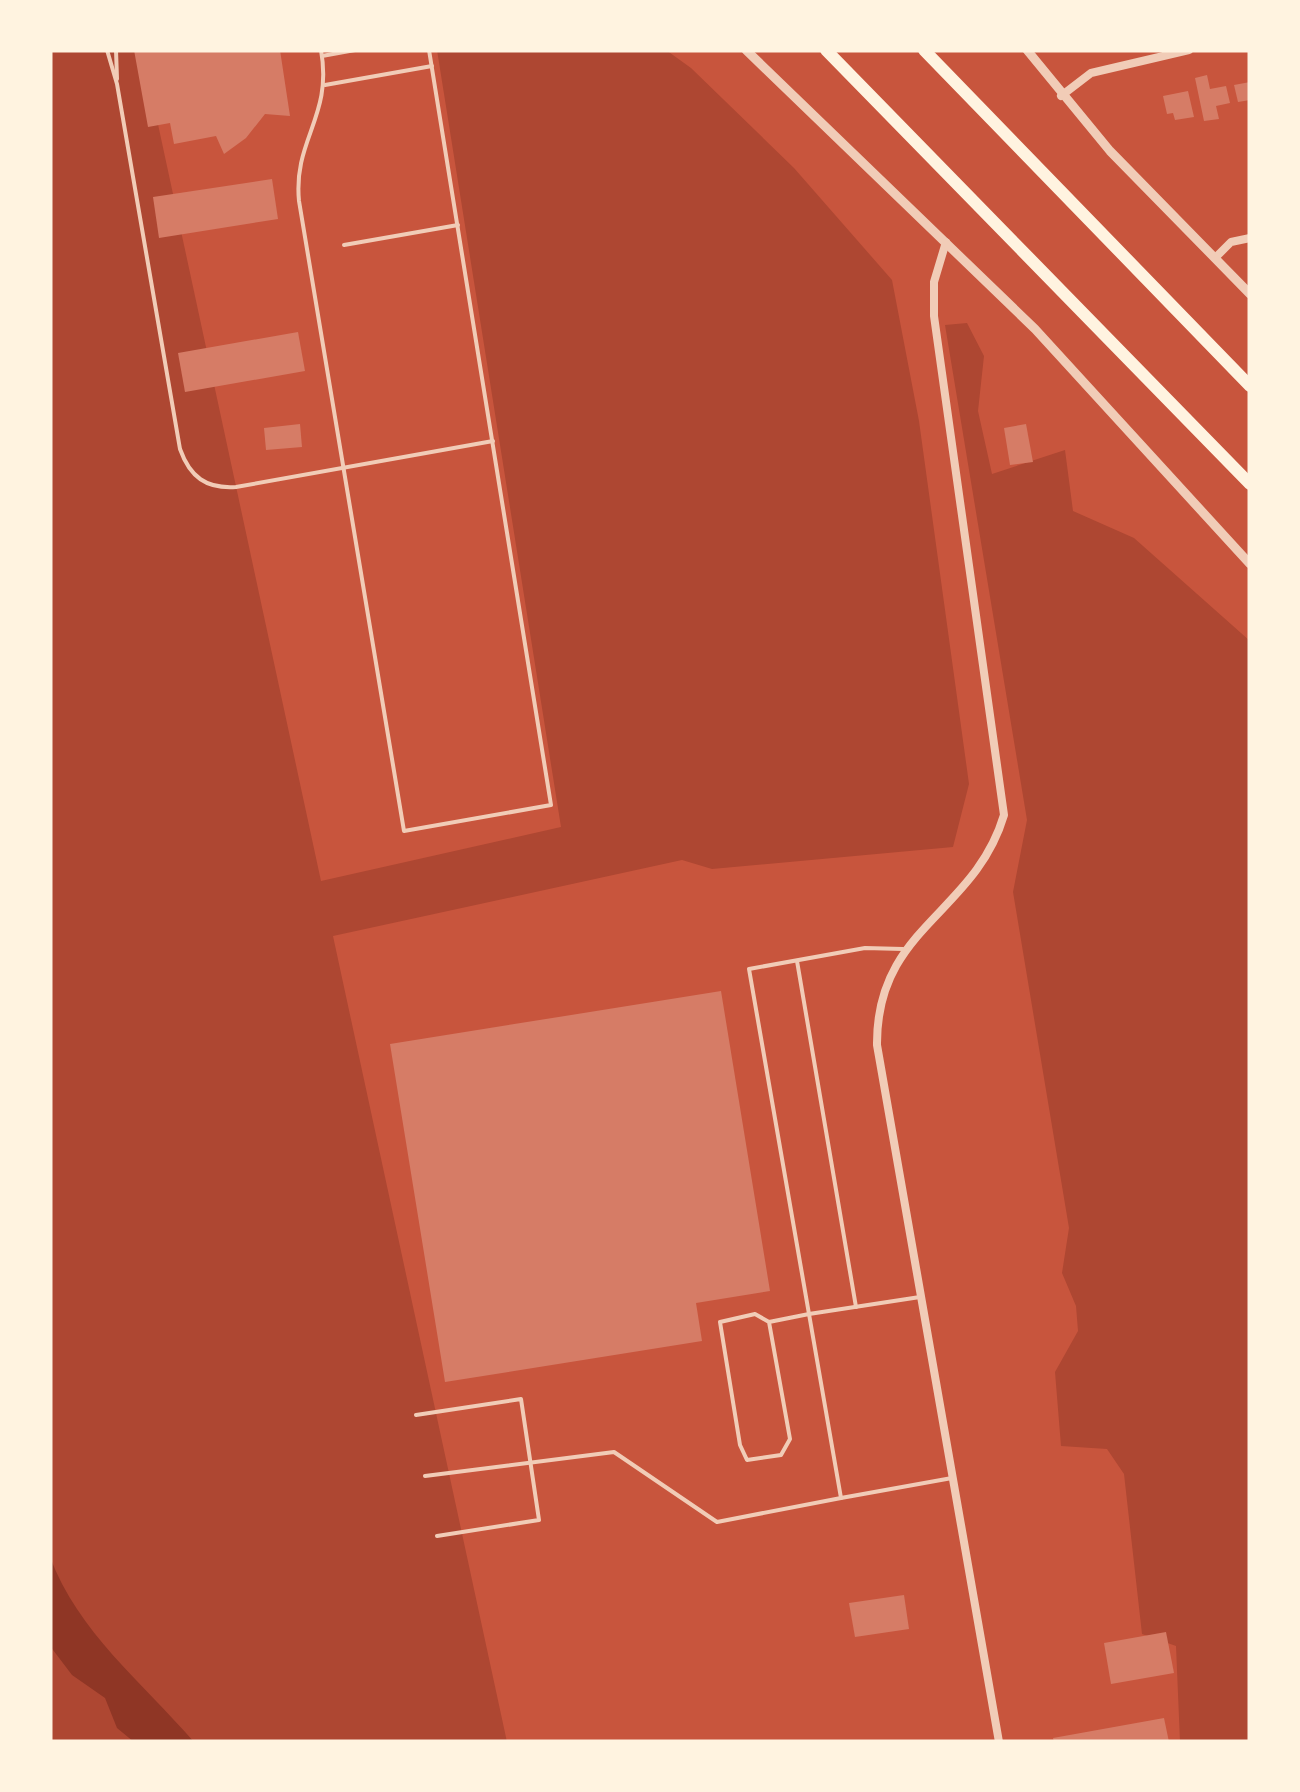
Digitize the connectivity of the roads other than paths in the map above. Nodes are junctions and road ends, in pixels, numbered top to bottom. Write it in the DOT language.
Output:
graph roads {
  1 [pos="107,50"];
  2 [pos="116,50"];
  3 [pos="355,50"];
  4 [pos="429,50"];
  5 [pos="746,50"];
  6 [pos="1027,50"];
  7 [pos="1189,50"];
  8 [pos="926,52"];
  9 [pos="322,53"];
  10 [pos="829,53"];
  11 [pos="432,66"];
  12 [pos="117,84"];
  13 [pos="325,85"];
  14 [pos="1061,96"];
  15 [pos="458,225"];
  16 [pos="1250,238"];
  17 [pos="946,242"];
  18 [pos="344,245"];
  19 [pos="1215,258"];
  20 [pos="1250,294"];
  21 [pos="1250,386"];
  22 [pos="493,441"];
  23 [pos="343,468"];
  24 [pos="1250,484"];
  25 [pos="1250,564"];
  26 [pos="903,949"];
  27 [pos="797,960"];
  28 [pos="920,1297"];
  29 [pos="856,1306"];
  30 [pos="809,1314"];
  31 [pos="768,1322"];
  32 [pos="416,1414"];
  33 [pos="530,1461"];
  34 [pos="425,1476"];
  35 [pos="952,1478"];
  36 [pos="841,1498"];
  37 [pos="438,1536"];
  38 [pos="1000,1742"];
  1 -- 12 [label="lane"];
  2 -- 12 [label="lane"];
  3 -- 9 [label="lane"];
  4 -- 11 [label="lane"];
  5 -- 17 [label="street"];
  6 -- 14 [label="street"];
  7 -- 14 [label="street"];
  8 -- 21 [label="highway"];
  9 -- 13 [label="lane"];
  10 -- 24 [label="highway"];
  11 -- 13 [label="lane"];
  11 -- 15 [label="lane"];
  12 -- 23 [label="lane"];
  13 -- 23 [label="lane"];
  14 -- 19 [label="street"];
  15 -- 18 [label="lane"];
  15 -- 22 [label="lane"];
  16 -- 19 [label="street"];
  17 -- 25 [label="street"];
  17 -- 26 [label="street"];
  19 -- 20 [label="street"];
  22 -- 23 [label="lane"];
  22 -- 23 [label="lane"];
  26 -- 27 [label="lane"];
  26 -- 28 [label="street"];
  27 -- 29 [label="lane"];
  27 -- 30 [label="lane"];
  28 -- 29 [label="lane"];
  28 -- 35 [label="street"];
  29 -- 30 [label="lane"];
  30 -- 31 [label="lane"];
  30 -- 36 [label="lane"];
  31 -- 31 [label="lane"];
  32 -- 33 [label="lane"];
  33 -- 34 [label="lane"];
  33 -- 36 [label="lane"];
  33 -- 37 [label="lane"];
  35 -- 36 [label="lane"];
  35 -- 38 [label="street"];
}
